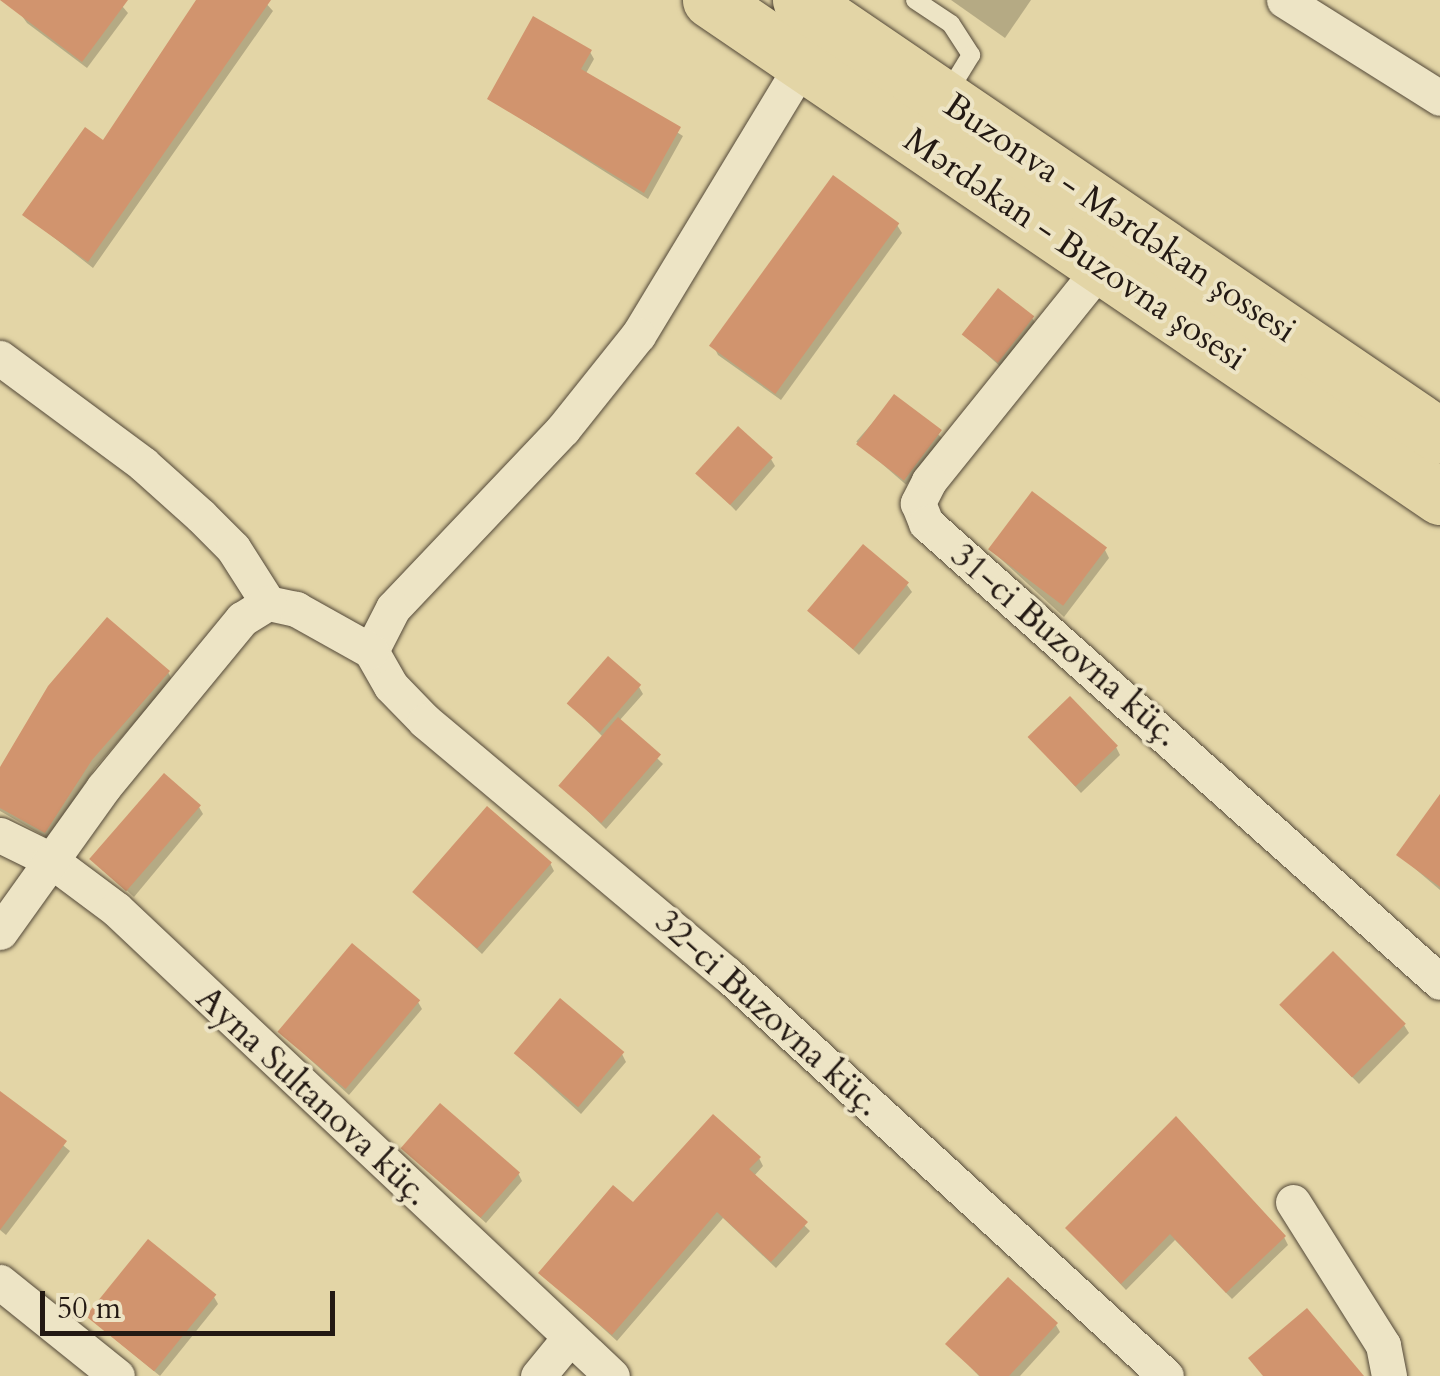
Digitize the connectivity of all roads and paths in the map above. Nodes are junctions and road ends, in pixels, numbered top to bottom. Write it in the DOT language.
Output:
graph roads {
  1 [pos="710,0"];
  2 [pos="800,0"];
  3 [pos="915,0"];
  4 [pos="1284,0"];
  5 [pos="803,63"];
  6 [pos="944,98"];
  7 [pos="1440,98"];
  8 [pos="1100,267"];
  9 [pos="0,358"];
  10 [pos="1440,436"];
  11 [pos="1440,498"];
  12 [pos="268,602"];
  13 [pos="371,652"];
  14 [pos="0,835"];
  15 [pos="49,860"];
  16 [pos="0,932"];
  17 [pos="1440,982"];
  18 [pos="1293,1202"];
  19 [pos="0,1282"];
  20 [pos="570,1337"];
  21 [pos="117,1376"];
  22 [pos="538,1376"];
  23 [pos="612,1376"];
  24 [pos="1166,1376"];
  25 [pos="1388,1376"];
  1 -- 5 [label="main road, Mərdəkan - Buzovna şosesi"];
  2 -- 6 [label="main road, Buzonva - Mərdəkan şossesi"];
  3 -- 6 [label="lane"];
  4 -- 7 [label="street"];
  5 -- 8 [label="main road, Mərdəkan - Buzovna şosesi"];
  5 -- 13 [label="street"];
  6 -- 10 [label="main road, Buzonva - Mərdəkan şossesi"];
  8 -- 11 [label="main road, Mərdəkan - Buzovna şosesi"];
  8 -- 17 [label="street, 31-ci Buzovna küç."];
  9 -- 12 [label="street"];
  12 -- 13 [label="street, 32-ci Buzovna küç."];
  12 -- 15 [label="street"];
  13 -- 24 [label="street, 32-ci Buzovna küç."];
  14 -- 15 [label="street, Ayna Sultanova küç."];
  15 -- 16 [label="street"];
  15 -- 20 [label="street, Ayna Sultanova küç."];
  18 -- 25 [label="street"];
  19 -- 21 [label="street"];
  20 -- 22 [label="street"];
  20 -- 23 [label="street, Ayna Sultanova küç."];
}
